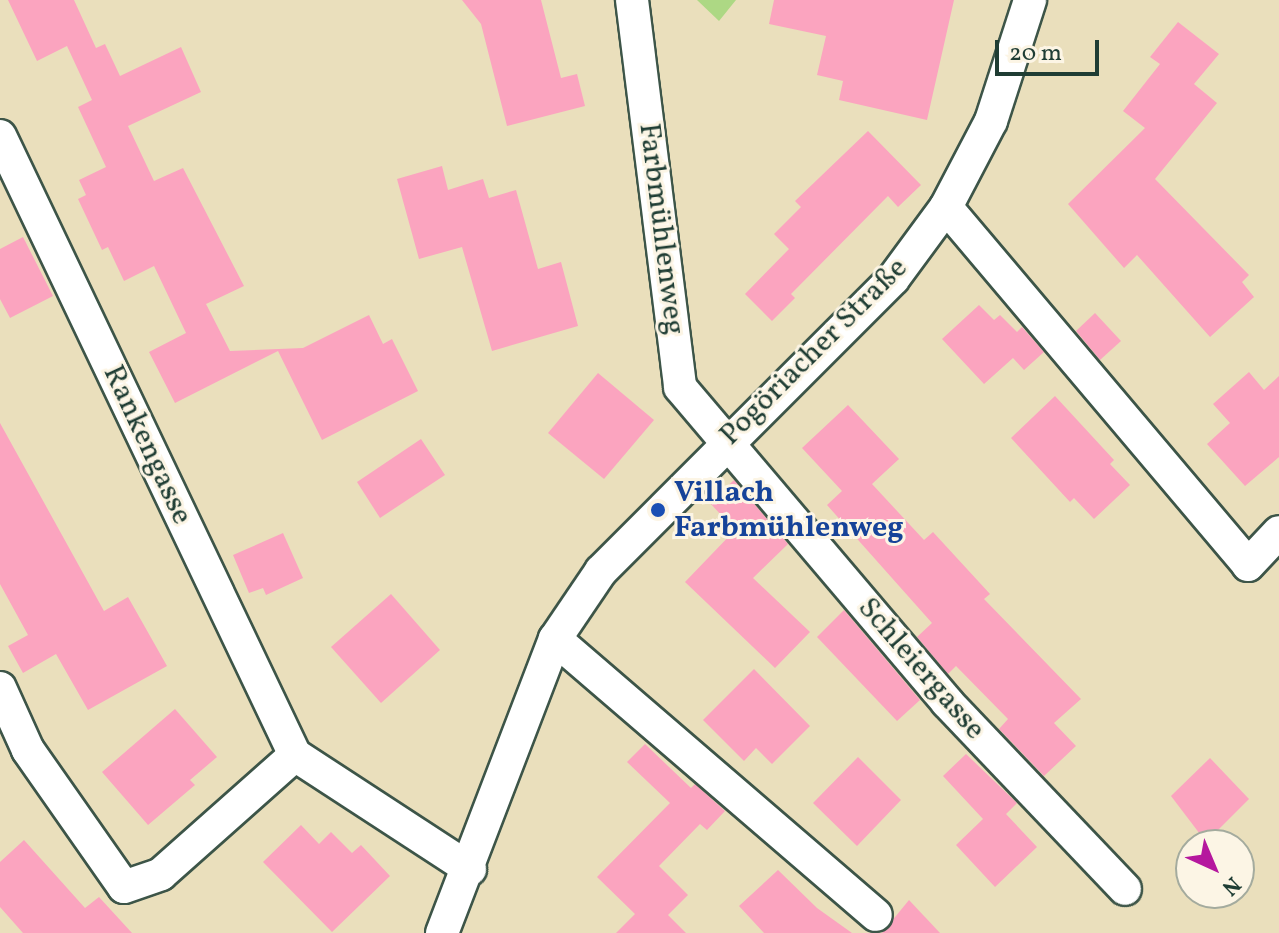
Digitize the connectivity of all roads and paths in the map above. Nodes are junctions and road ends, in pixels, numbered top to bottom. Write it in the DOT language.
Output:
graph roads {
  1 [pos="632,0"];
  2 [pos="1030,0"];
  3 [pos="0,136"];
  4 [pos="946,207"];
  5 [pos="725,443"];
  6 [pos="1279,532"];
  7 [pos="555,639"];
  8 [pos="0,688"];
  9 [pos="295,755"];
  10 [pos="470,869"];
  11 [pos="1125,889"];
  12 [pos="876,915"];
  13 [pos="442,933"];
  1 -- 5 [label="street, Farbmühlenweg"];
  2 -- 4 [label="street, Pogöriacher Straße"];
  3 -- 9 [label="street, Rankengasse"];
  4 -- 5 [label="street, Pogöriacher Straße"];
  4 -- 6 [label="street"];
  5 -- 7 [label="street, Pogöriacher Straße"];
  5 -- 11 [label="street, Schleiergasse"];
  7 -- 10 [label="street, Pogöriacher Straße"];
  7 -- 12 [label="street"];
  8 -- 9 [label="street"];
  9 -- 10 [label="street"];
  10 -- 13 [label="street, Pogöriacher Straße"];
}
